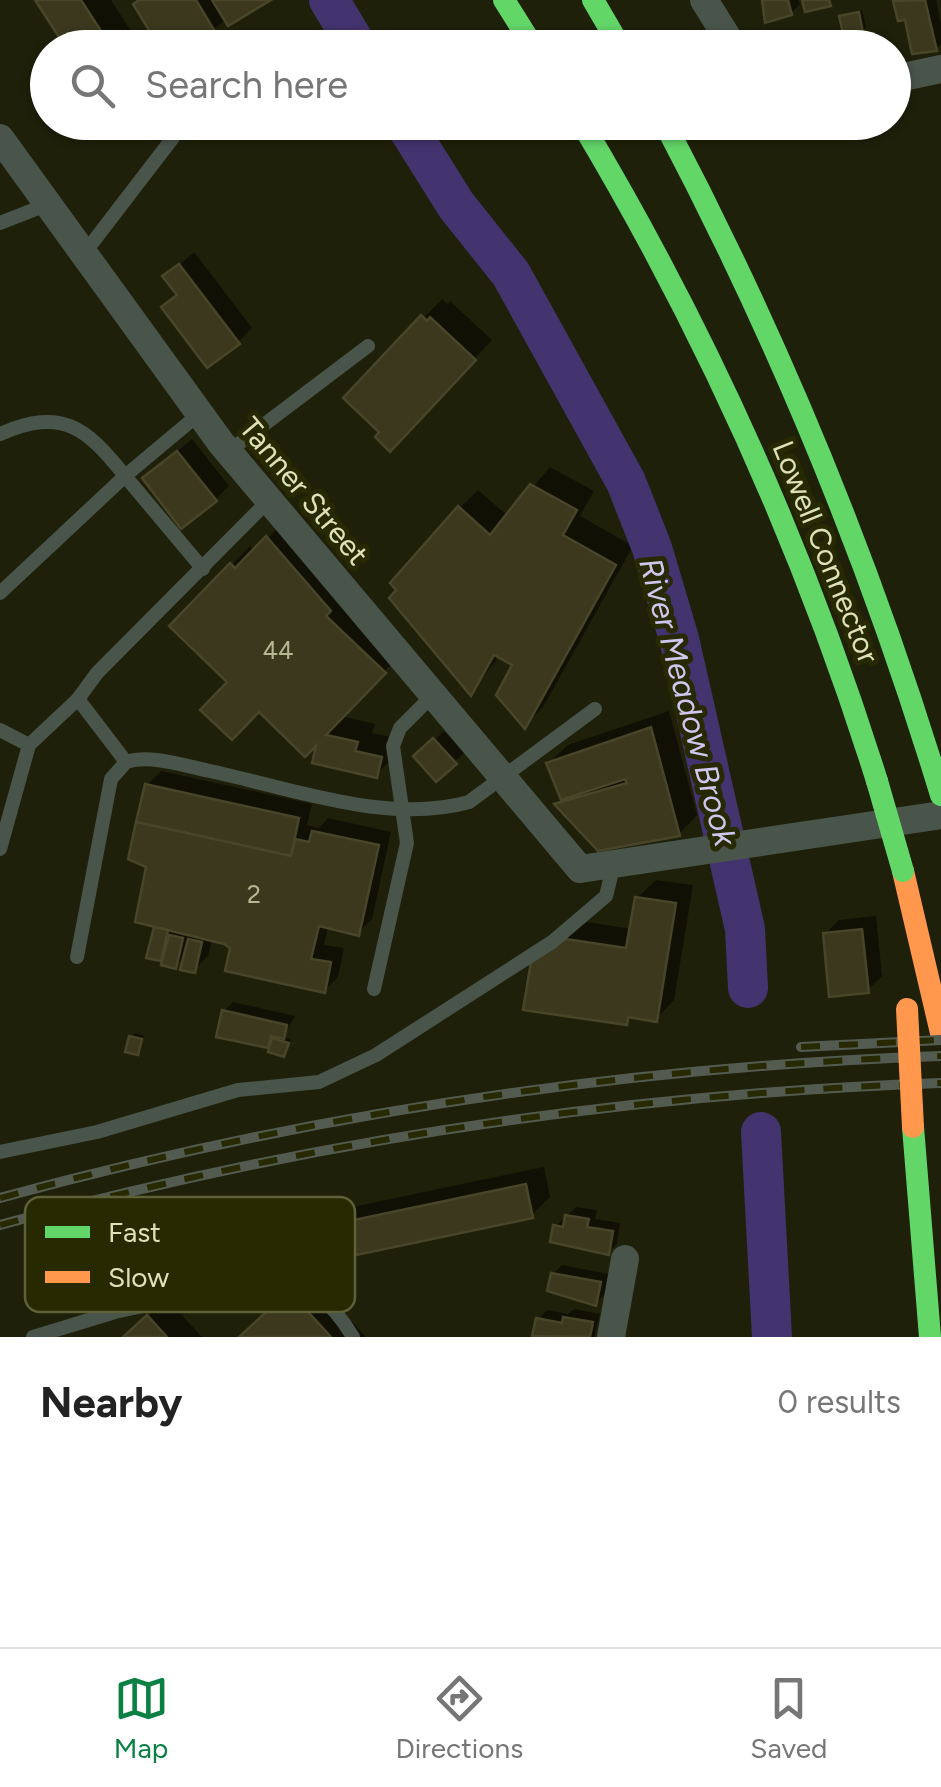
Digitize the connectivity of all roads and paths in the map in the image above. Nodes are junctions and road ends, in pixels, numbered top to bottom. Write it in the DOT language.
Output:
graph roads {
  1 [pos="504,0"];
  2 [pos="593,0"];
  3 [pos="704,0"];
  4 [pos="523,30"];
  5 [pos="610,30"];
  6 [pos="723,30"];
  7 [pos="941,69"];
  8 [pos="911,75"];
  9 [pos="0,138"];
  10 [pos="171,140"];
  11 [pos="591,140"];
  12 [pos="673,140"];
  13 [pos="46,204"];
  14 [pos="0,223"];
  15 [pos="83,256"];
  16 [pos="368,346"];
  17 [pos="199,414"];
  18 [pos="0,434"];
  19 [pos="228,452"];
  20 [pos="125,476"];
  21 [pos="269,500"];
  22 [pos="202,569"];
  23 [pos="0,593"];
  24 [pos="434,695"];
  25 [pos="78,699"];
  26 [pos="595,709"];
  27 [pos="0,730"];
  28 [pos="29,745"];
  29 [pos="126,762"];
  30 [pos="504,778"];
  31 [pos="941,795"];
  32 [pos="404,808"];
  33 [pos="941,815"];
  34 [pos="0,849"];
  35 [pos="614,864"];
  36 [pos="903,871"];
  37 [pos="77,957"];
  38 [pos="374,989"];
  39 [pos="941,1033"];
  40 [pos="0,1152"];
  41 [pos="624,1258"];
  42 [pos="115,1312"];
  43 [pos="338,1312"];
  44 [pos="33,1337"];
  45 [pos="353,1337"];
  46 [pos="611,1337"];
  47 [pos="930,1337"];
  1 -- 4 [label="highway"];
  2 -- 5 [label="highway"];
  3 -- 6 [label="street"];
  7 -- 8 [label="street"];
  9 -- 13 [label="street, Tanner Street"];
  10 -- 15 [label="lane"];
  11 -- 36 [label="highway, Lowell Connector, bridge"];
  12 -- 31 [label="highway, Lowell Connector"];
  13 -- 14 [label="lane"];
  13 -- 15 [label="street, Tanner Street"];
  15 -- 17 [label="street, Tanner Street"];
  16 -- 19 [label="lane"];
  17 -- 19 [label="street, Tanner Street"];
  17 -- 20 [label="lane"];
  18 -- 20 [label="lane"];
  19 -- 21 [label="street, Tanner Street"];
  20 -- 22 [label="lane"];
  20 -- 23 [label="lane"];
  21 -- 22 [label="lane"];
  21 -- 24 [label="street, Tanner Street"];
  22 -- 25 [label="lane"];
  24 -- 30 [label="street, Tanner Street"];
  24 -- 32 [label="lane"];
  25 -- 28 [label="lane"];
  25 -- 29 [label="lane"];
  26 -- 30 [label="lane"];
  27 -- 28 [label="lane"];
  28 -- 34 [label="lane"];
  29 -- 32 [label="lane"];
  29 -- 37 [label="lane"];
  30 -- 32 [label="lane"];
  30 -- 35 [label="street, Tanner Street"];
  32 -- 38 [label="lane"];
  33 -- 35 [label="street"];
  35 -- 40 [label="lane"];
  36 -- 39 [label="highway, Lowell Connector"];
  36 -- 47 [label="highway, bridge"];
  41 -- 46 [label="street"];
  42 -- 44 [label="lane"];
  43 -- 45 [label="lane"];
}
